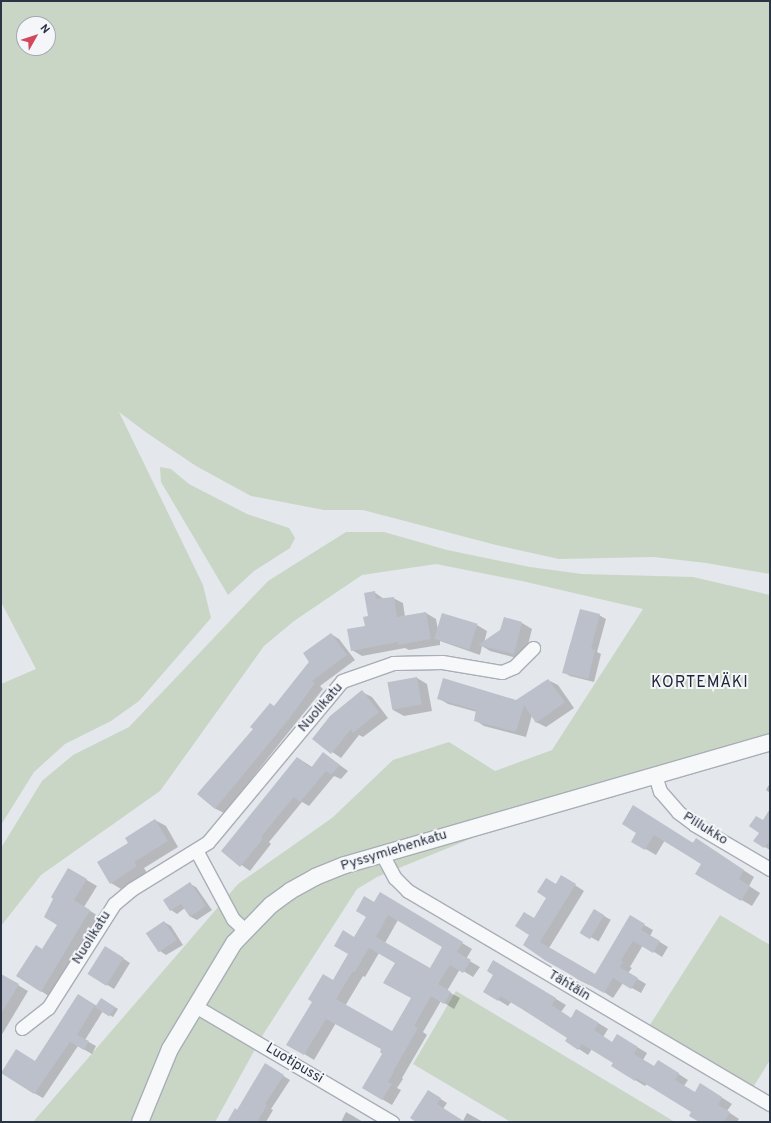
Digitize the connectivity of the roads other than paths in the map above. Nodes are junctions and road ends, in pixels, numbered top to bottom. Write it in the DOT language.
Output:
graph roads {
  1 [pos="533,648"];
  2 [pos="770,742"];
  3 [pos="655,775"];
  4 [pos="196,850"];
  5 [pos="382,854"];
  6 [pos="770,869"];
  7 [pos="245,930"];
  8 [pos="195,1006"];
  9 [pos="22,1028"];
  10 [pos="770,1104"];
  11 [pos="140,1122"];
  12 [pos="392,1122"];
  1 -- 4 [label="street, Nuolikatu"];
  2 -- 3 [label="street, Pyssymiehenkatu"];
  3 -- 5 [label="street, Pyssymiehenkatu"];
  3 -- 6 [label="street, Piilukko"];
  4 -- 7 [label="street"];
  4 -- 9 [label="street, Nuolikatu"];
  5 -- 7 [label="street, Pyssymiehenkatu"];
  5 -- 10 [label="street, Tähtäin"];
  7 -- 8 [label="street, Pyssymiehenkatu"];
  8 -- 11 [label="street, Pyssymiehenkatu"];
  8 -- 12 [label="street, Luotipussi"];
}
